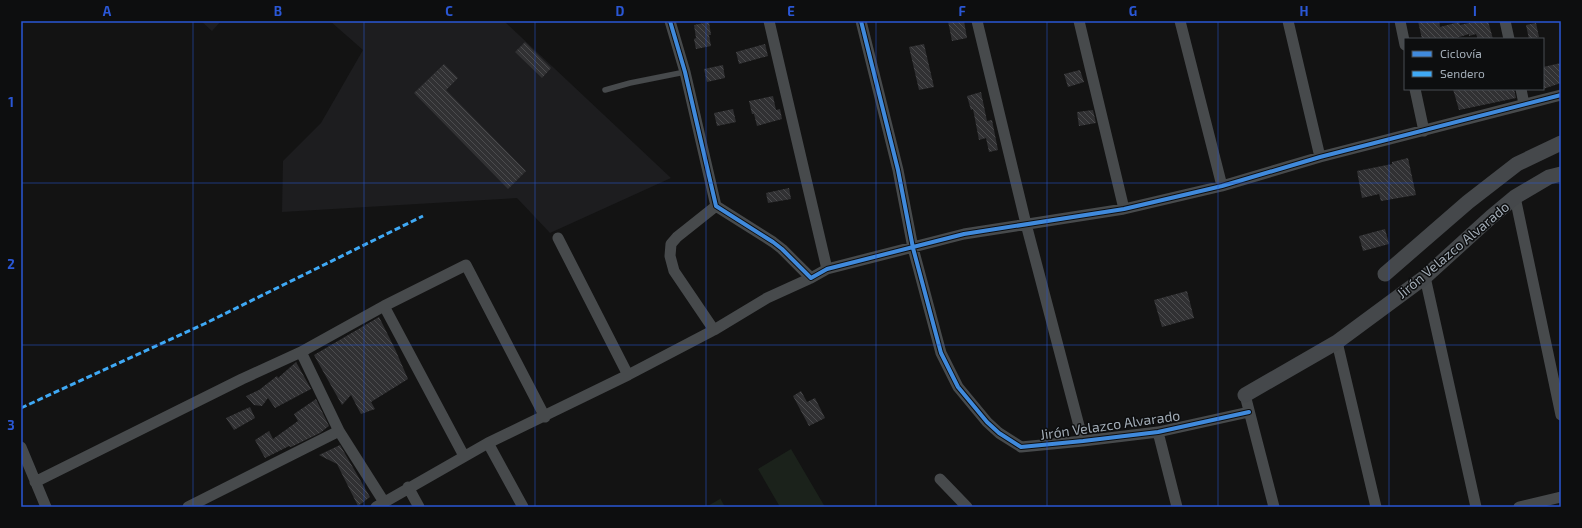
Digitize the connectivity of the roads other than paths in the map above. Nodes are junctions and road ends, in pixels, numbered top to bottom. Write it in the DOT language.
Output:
graph roads {
  1 [pos="670,21"];
  2 [pos="769,21"];
  3 [pos="861,21"];
  4 [pos="977,21"];
  5 [pos="1079,21"];
  6 [pos="1180,21"];
  7 [pos="1288,21"];
  8 [pos="1400,21"];
  9 [pos="1505,21"];
  10 [pos="1509,38"];
  11 [pos="1404,40"];
  12 [pos="685,72"];
  13 [pos="605,90"];
  14 [pos="1415,90"];
  15 [pos="1521,90"];
  16 [pos="1561,95"];
  17 [pos="1524,104"];
  18 [pos="1424,131"];
  19 [pos="1561,143"];
  20 [pos="1320,157"];
  21 [pos="1561,174"];
  22 [pos="1222,186"];
  23 [pos="1515,198"];
  24 [pos="716,206"];
  25 [pos="1124,209"];
  26 [pos="1026,224"];
  27 [pos="558,238"];
  28 [pos="913,248"];
  29 [pos="827,269"];
  30 [pos="1384,274"];
  31 [pos="811,278"];
  32 [pos="1425,278"];
  33 [pos="384,306"];
  34 [pos="714,330"];
  35 [pos="1337,342"];
  36 [pos="300,352"];
  37 [pos="628,375"];
  38 [pos="1245,394"];
  39 [pos="1250,412"];
  40 [pos="1561,415"];
  41 [pos="544,417"];
  42 [pos="339,431"];
  43 [pos="1158,432"];
  44 [pos="1084,441"];
  45 [pos="488,443"];
  46 [pos="21,447"];
  47 [pos="464,456"];
  48 [pos="940,478"];
  49 [pos="35,482"];
  50 [pos="408,487"];
  51 [pos="1561,497"];
  52 [pos="380,505"];
  53 [pos="46,507"];
  54 [pos="188,507"];
  55 [pos="419,507"];
  56 [pos="523,507"];
  57 [pos="967,507"];
  58 [pos="1177,507"];
  59 [pos="1274,507"];
  60 [pos="1376,507"];
  61 [pos="1476,507"];
  62 [pos="1519,507"];
  1 -- 12 [label="street"];
  2 -- 29 [label="street"];
  3 -- 28 [label="street, Jirón Velazco Alvarado"];
  4 -- 26 [label="street"];
  5 -- 25 [label="street"];
  6 -- 22 [label="street"];
  7 -- 20 [label="street"];
  8 -- 11 [label="street"];
  9 -- 10 [label="street"];
  12 -- 13 [label="lane"];
  12 -- 24 [label="street"];
  14 -- 18 [label="street"];
  15 -- 17 [label="street"];
  16 -- 17 [label="street"];
  17 -- 18 [label="street"];
  18 -- 20 [label="street"];
  19 -- 30 [label="street, Jirón Velazco Alvarado"];
  20 -- 22 [label="street"];
  21 -- 23 [label="street, Jirón Velazco Alvarado"];
  22 -- 25 [label="street"];
  23 -- 32 [label="street, Jirón Velazco Alvarado"];
  23 -- 40 [label="street"];
  24 -- 31 [label="street"];
  24 -- 34 [label="street"];
  25 -- 26 [label="street"];
  26 -- 28 [label="street"];
  26 -- 44 [label="street"];
  27 -- 37 [label="street"];
  28 -- 29 [label="street"];
  28 -- 44 [label="street, Jirón Velazco Alvarado"];
  29 -- 31 [label="street"];
  31 -- 34 [label="street"];
  32 -- 35 [label="street, Jirón Velazco Alvarado"];
  32 -- 61 [label="street"];
  33 -- 36 [label="street"];
  33 -- 41 [label="street"];
  33 -- 47 [label="street"];
  34 -- 37 [label="street"];
  35 -- 38 [label="street, Jirón Velazco Alvarado"];
  35 -- 60 [label="street"];
  36 -- 42 [label="street"];
  36 -- 49 [label="street"];
  37 -- 41 [label="street"];
  38 -- 39 [label="street"];
  39 -- 43 [label="street, Jirón Velazco Alvarado"];
  39 -- 59 [label="street"];
  41 -- 45 [label="street"];
  42 -- 52 [label="street"];
  42 -- 54 [label="street"];
  43 -- 44 [label="street, Jirón Velazco Alvarado"];
  43 -- 58 [label="street"];
  45 -- 47 [label="street"];
  45 -- 56 [label="street"];
  46 -- 49 [label="street"];
  47 -- 50 [label="street"];
  48 -- 57 [label="street"];
  49 -- 53 [label="street"];
  50 -- 52 [label="street"];
  50 -- 55 [label="street"];
  51 -- 62 [label="street"];
}
